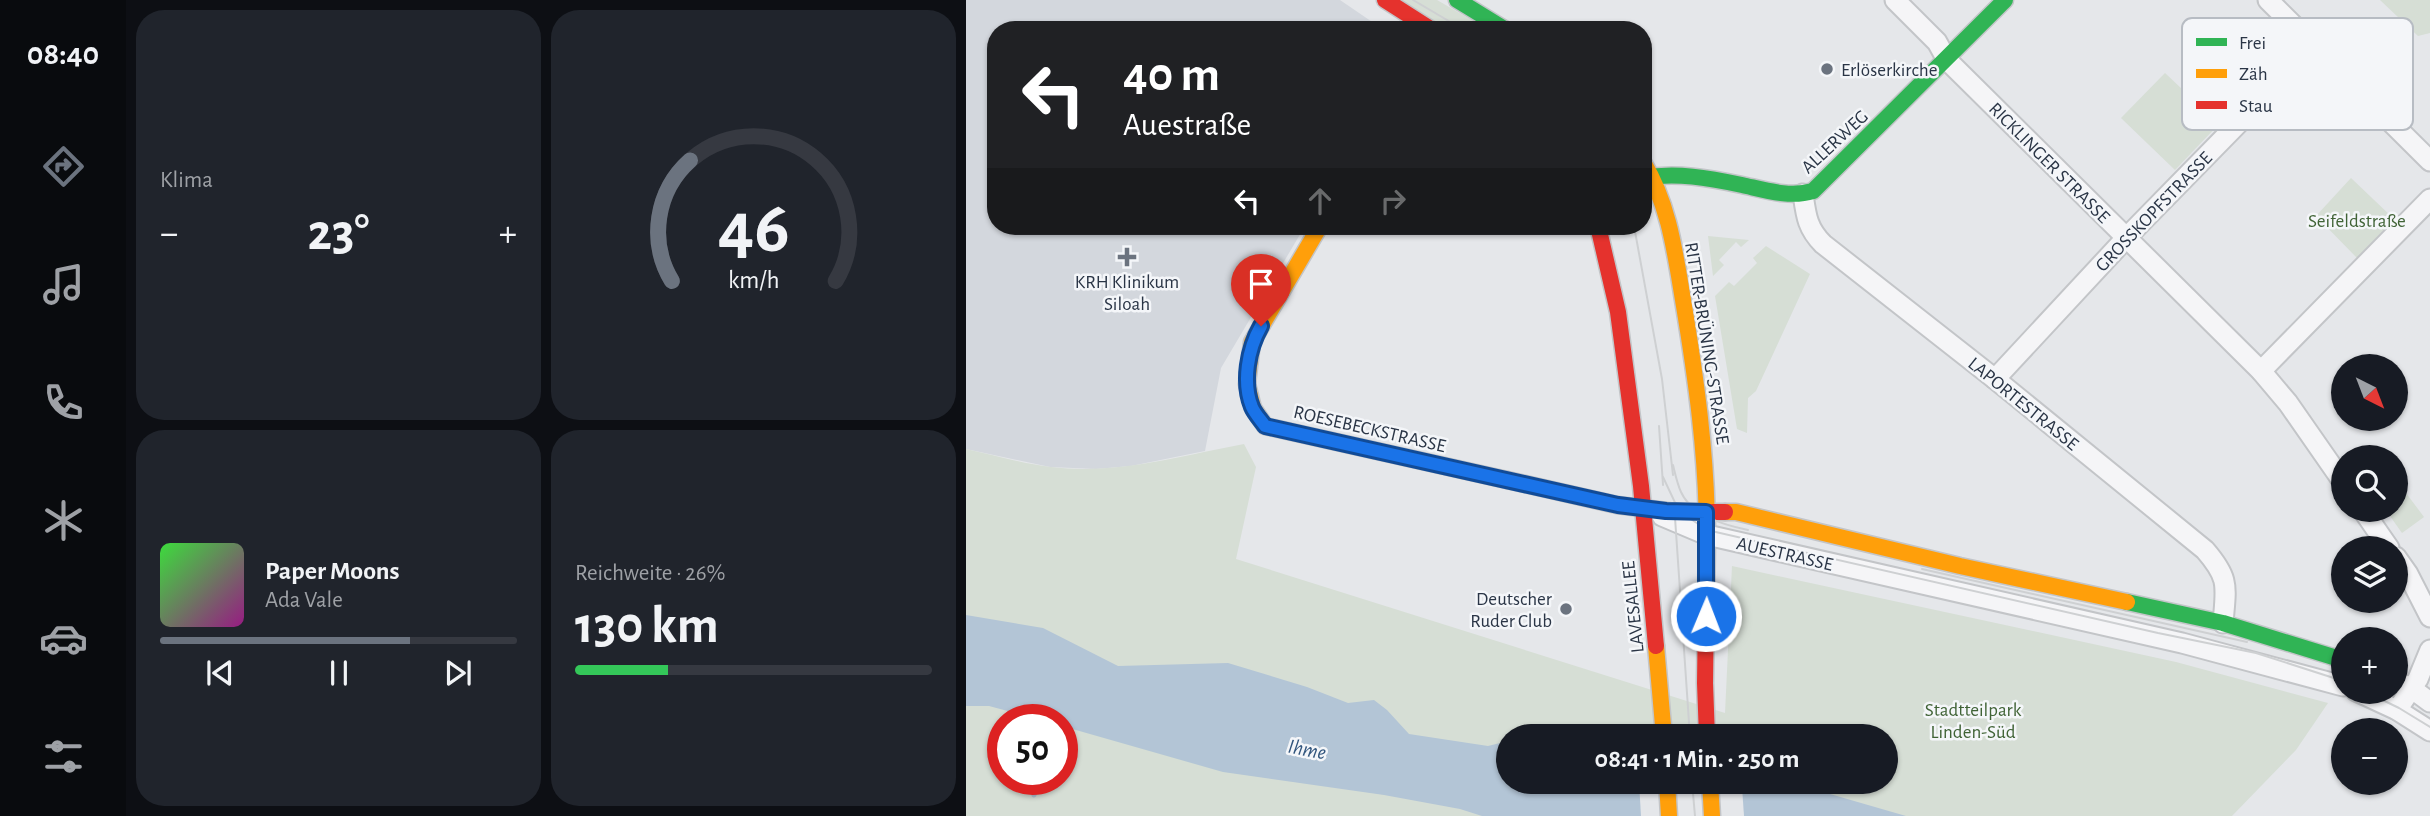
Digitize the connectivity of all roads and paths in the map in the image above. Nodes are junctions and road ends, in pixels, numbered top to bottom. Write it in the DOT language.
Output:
graph roads {
  1 [pos="1385,0"];
  2 [pos="1895,0"];
  3 [pos="2005,0"];
  4 [pos="2268,0"];
  5 [pos="1460,1"];
  6 [pos="2286,18"];
  7 [pos="1418,21"];
  8 [pos="1492,21"];
  9 [pos="1947,60"];
  10 [pos="2232,130"];
  11 [pos="2399,130"];
  12 [pos="2430,161"];
  13 [pos="1652,173"];
  14 [pos="1652,181"];
  15 [pos="1803,194"];
  16 [pos="2430,199"];
  17 [pos="1315,235"];
  18 [pos="1600,235"];
  19 [pos="2126,238"];
  20 [pos="2261,371"];
  21 [pos="1995,379"];
  22 [pos="2331,465"];
  23 [pos="1643,509"];
  24 [pos="1706,512"];
  25 [pos="1707,535"];
  26 [pos="2408,574"];
  27 [pos="2430,617"];
  28 [pos="2223,623"];
  29 [pos="2430,650"];
  30 [pos="2331,656"];
  31 [pos="2408,679"];
  32 [pos="2331,683"];
  33 [pos="2408,688"];
  34 [pos="2430,702"];
  35 [pos="2384,704"];
  36 [pos="2398,704"];
  37 [pos="2397,710"];
  38 [pos="1663,724"];
  39 [pos="1706,724"];
  40 [pos="2430,731"];
  41 [pos="1668,794"];
  42 [pos="1711,794"];
  43 [pos="1669,816"];
  44 [pos="1712,816"];
  1 -- 7 [label="street"];
  2 -- 9 [label="street, RICKLINGER STRASSE"];
  3 -- 9 [label="street, ALLERWEG"];
  4 -- 6 [label="street"];
  5 -- 8 [label="street"];
  9 -- 15 [label="street, ALLERWEG"];
  9 -- 19 [label="street, RICKLINGER STRASSE"];
  10 -- 19 [label="street, GROSSKOPFSTRASSE"];
  11 -- 12 [label="street"];
  13 -- 15 [label="street, ALLERWEG"];
  14 -- 24 [label="street, RITTER-BRÜNING-STRASSE"];
  15 -- 21 [label="street, LAPORTESTRASSE"];
  16 -- 20 [label="street"];
  17 -- 23 [label="street, ROESEBECKSTRASSE"];
  18 -- 23 [label="street"];
  19 -- 20 [label="street, RICKLINGER STRASSE"];
  19 -- 21 [label="street, GROSSKOPFSTRASSE"];
  20 -- 22 [label="street, RICKLINGER STRASSE"];
  21 -- 28 [label="street, LAPORTESTRASSE"];
  23 -- 24 [label="street, AUESTRASSE"];
  23 -- 25 [label="street, AUESTRASSE"];
  23 -- 38 [label="street, LAVESALLEE"];
  24 -- 25 [label="street, RITTER-BRÜNING-STRASSE"];
  24 -- 28 [label="street, AUESTRASSE"];
  25 -- 32 [label="street, AUESTRASSE"];
  25 -- 39 [label="street"];
  26 -- 27 [label="street"];
  28 -- 30 [label="street, AUESTRASSE"];
  29 -- 31 [label="street"];
  33 -- 34 [label="street"];
  35 -- 37 [label="street"];
  36 -- 37 [label="street"];
  37 -- 40 [label="street"];
  41 -- 43 [label="street"];
  42 -- 44 [label="street"];
}
